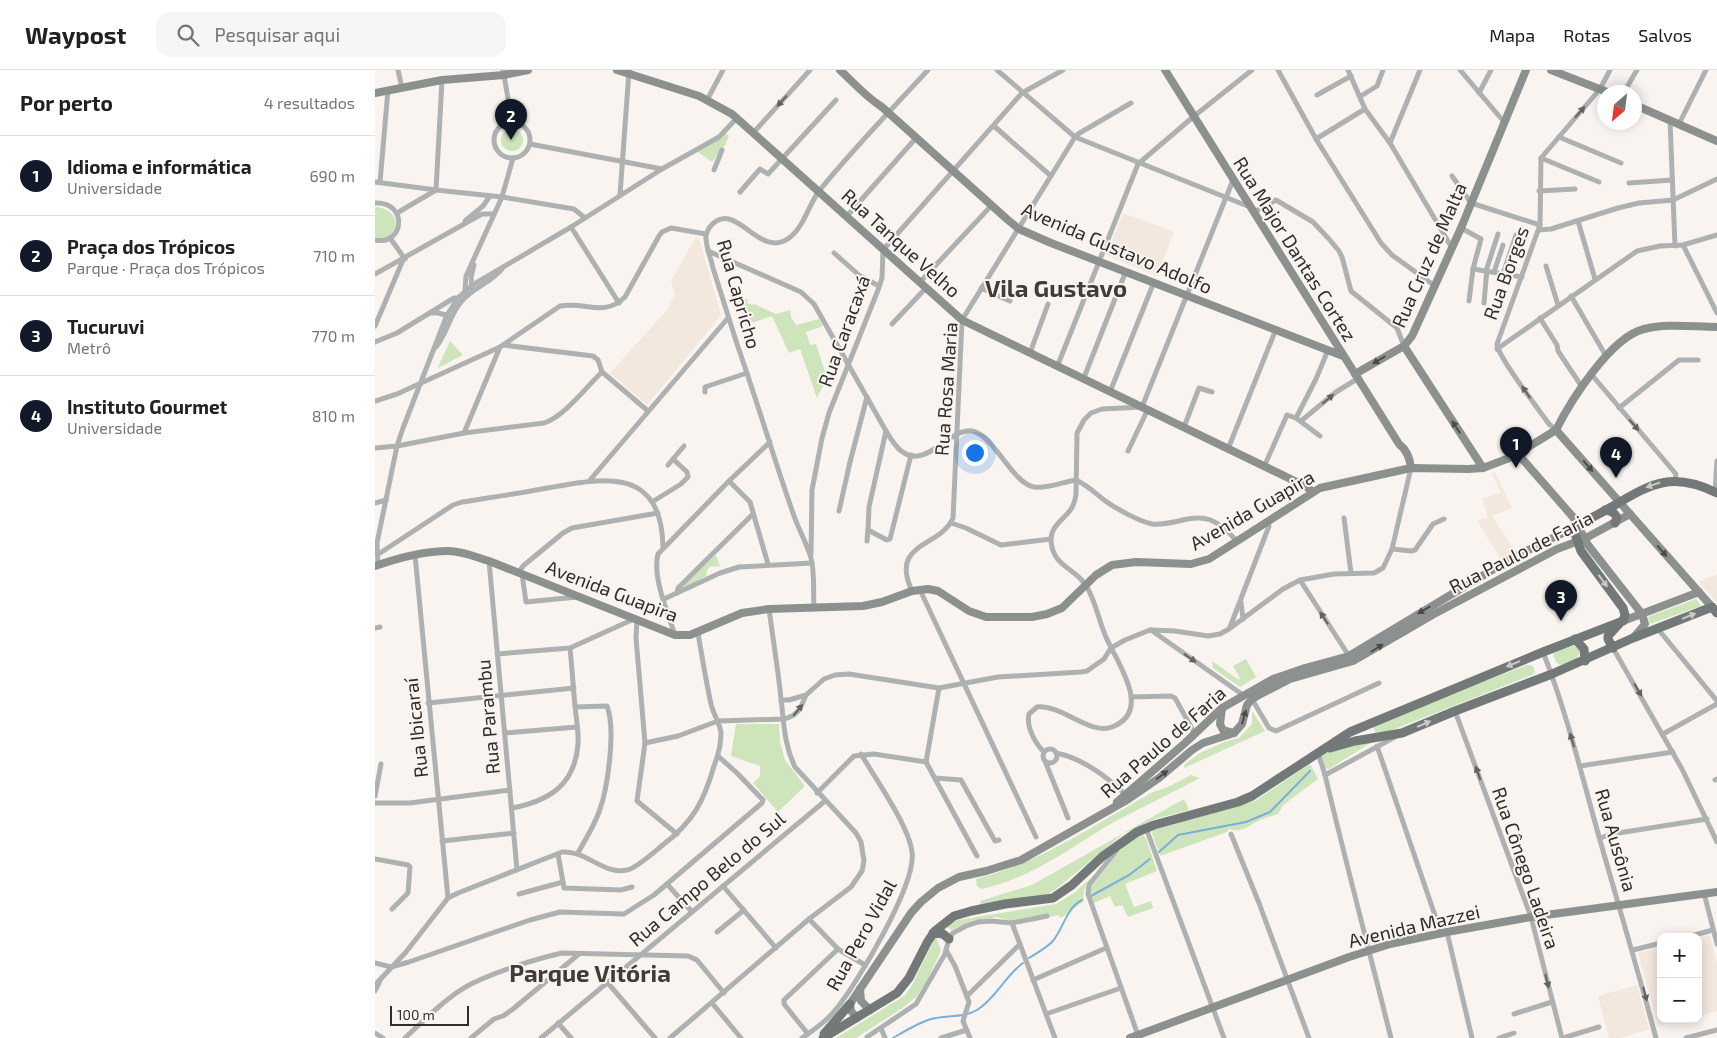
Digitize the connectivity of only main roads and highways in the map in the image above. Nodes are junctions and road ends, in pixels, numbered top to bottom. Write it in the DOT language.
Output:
graph roads {
  1 [pos="1716,493"];
  2 [pos="1605,510"];
  3 [pos="1615,523"];
  4 [pos="1714,610"];
  5 [pos="1623,621"];
  6 [pos="1575,639"];
  7 [pos="1613,648"];
  8 [pos="1585,661"];
  9 [pos="1377,720"];
  10 [pos="1377,742"];
  11 [pos="1319,752"];
  12 [pos="943,923"];
  13 [pos="933,933"];
  14 [pos="850,1004"];
  15 [pos="821,1038"];
  1 -- 2 [label="main road, Rua Paulo de Faria, one-way"];
  2 -- 3 [label="main road"];
  2 -- 5 [label="main road, Rua Paulo de Faria, one-way"];
  7 -- 4 [label="main road, one-way"];
  5 -- 6 [label="main road"];
  5 -- 7 [label="main road"];
  6 -- 8 [label="main road"];
  6 -- 9 [label="main road, one-way"];
  7 -- 8 [label="main road"];
  10 -- 8 [label="main road, one-way"];
  9 -- 10 [label="main road"];
  9 -- 11 [label="main road"];
  10 -- 11 [label="main road"];
  11 -- 12 [label="main road"];
  12 -- 13 [label="main road"];
  12 -- 13 [label="main road"];
  13 -- 15 [label="main road"];
  14 -- 15 [label="main road"];
}
